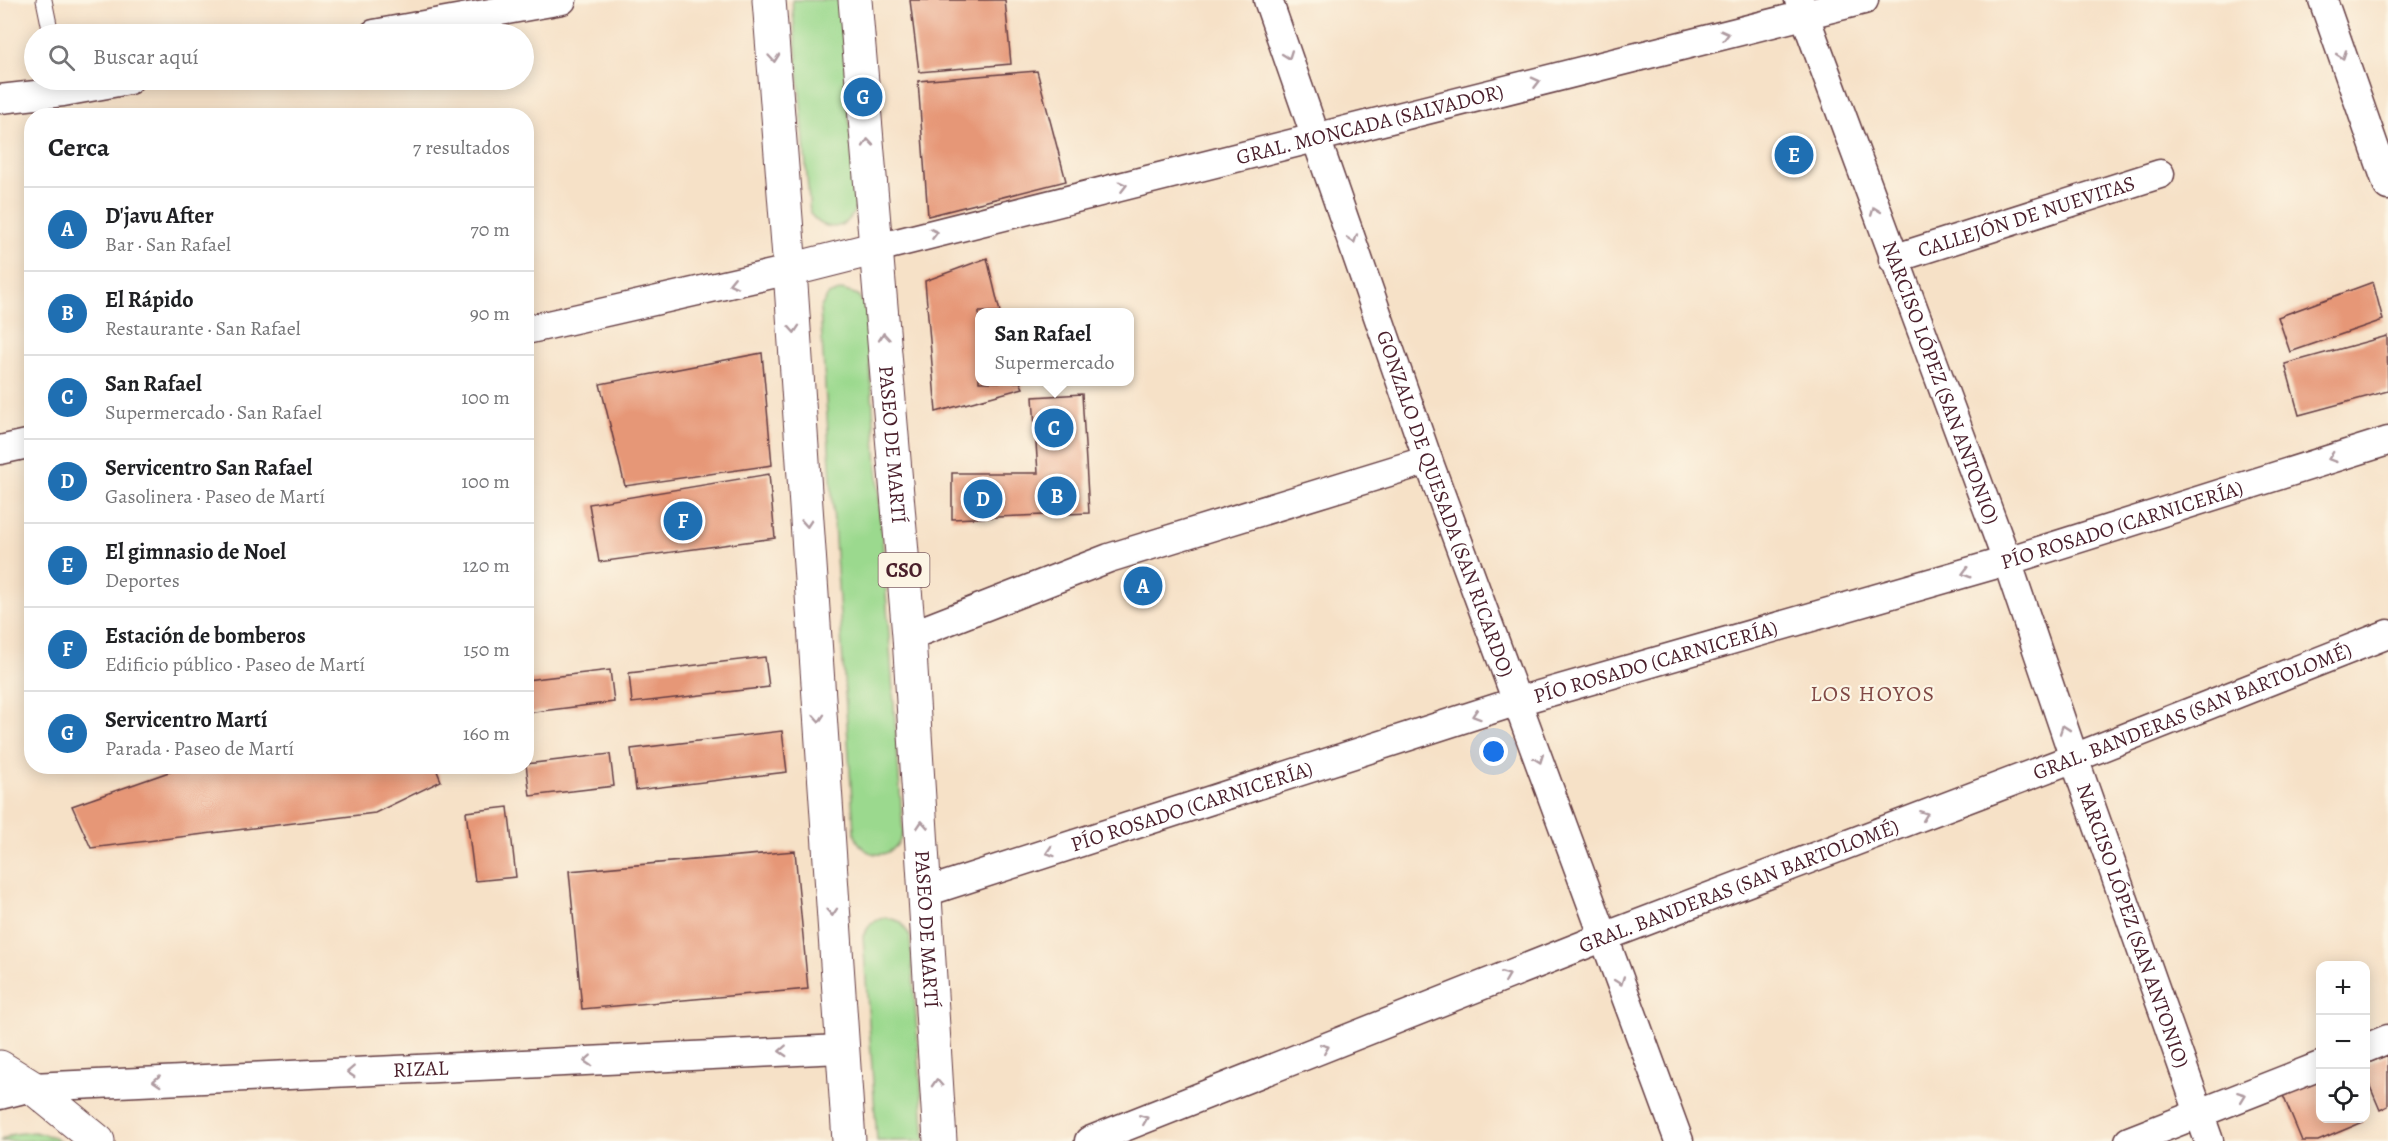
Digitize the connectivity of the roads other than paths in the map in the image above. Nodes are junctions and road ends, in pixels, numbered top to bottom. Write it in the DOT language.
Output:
graph roads {
  1 [pos="44,0"];
  2 [pos="562,0"];
  3 [pos="769,0"];
  4 [pos="855,0"];
  5 [pos="1268,0"];
  6 [pos="1864,0"];
  7 [pos="2323,0"];
  8 [pos="1801,8"];
  9 [pos="49,24"];
  10 [pos="429,24"];
  11 [pos="43,90"];
  12 [pos="0,99"];
  13 [pos="1318,137"];
  14 [pos="2160,174"];
  15 [pos="2388,186"];
  16 [pos="877,248"];
  17 [pos="1893,259"];
  18 [pos="790,270"];
  19 [pos="534,328"];
  20 [pos="2388,441"];
  21 [pos="24,445"];
  22 [pos="0,450"];
  23 [pos="1428,460"];
  24 [pos="2007,561"];
  25 [pos="2388,634"];
  26 [pos="909,636"];
  27 [pos="1518,701"];
  28 [pos="2074,758"];
  29 [pos="926,892"];
  30 [pos="1604,937"];
  31 [pos="2388,1039"];
  32 [pos="2370,1046"];
  33 [pos="841,1048"];
  34 [pos="0,1067"];
  35 [pos="2316,1068"];
  36 [pos="32,1087"];
  37 [pos="0,1095"];
  38 [pos="2200,1113"];
  39 [pos="98,1141"];
  40 [pos="849,1141"];
  41 [pos="940,1141"];
  42 [pos="1089,1141"];
  43 [pos="1679,1141"];
  44 [pos="2129,1141"];
  45 [pos="2210,1141"];
  1 -- 9 [label="lane"];
  2 -- 10 [label="street"];
  3 -- 18 [label="main road, one-way"];
  16 -- 4 [label="main road, PASEO DE MARTÍ / CSO, one-way"];
  5 -- 13 [label="street, GONZALO DE QUESADA (SAN RICARDO), one-way"];
  6 -- 8 [label="street, GRAL. MONCADA (SALVADOR)"];
  7 -- 15 [label="street, one-way"];
  13 -- 8 [label="street, GRAL. MONCADA (SALVADOR), one-way"];
  17 -- 8 [label="street, NARCISO LÓPEZ (SAN ANTONIO), one-way"];
  11 -- 12 [label="street"];
  16 -- 13 [label="street, GRAL. MONCADA (SALVADOR), one-way"];
  13 -- 23 [label="street, GONZALO DE QUESADA (SAN RICARDO), one-way"];
  14 -- 17 [label="street, CALLEJÓN DE NUEVITAS"];
  16 -- 18 [label="main road"];
  26 -- 16 [label="main road, PASEO DE MARTÍ / CSO, one-way"];
  17 -- 24 [label="street, NARCISO LÓPEZ (SAN ANTONIO)"];
  18 -- 19 [label="street, one-way"];
  18 -- 33 [label="main road, one-way"];
  20 -- 24 [label="street, PÍO ROSADO (CARNICERÍA), one-way"];
  21 -- 22 [label="street"];
  23 -- 26 [label="street"];
  23 -- 27 [label="street, GONZALO DE QUESADA (SAN RICARDO)"];
  24 -- 27 [label="street, PÍO ROSADO (CARNICERÍA), one-way"];
  28 -- 24 [label="street, NARCISO LÓPEZ (SAN ANTONIO), one-way"];
  25 -- 28 [label="street, GRAL. BANDERAS (SAN BARTOLOMÉ)"];
  29 -- 26 [label="main road, PASEO DE MARTÍ / CSO, one-way"];
  27 -- 29 [label="street, PÍO ROSADO (CARNICERÍA), one-way"];
  27 -- 30 [label="street, GONZALO DE QUESADA (SAN RICARDO), one-way"];
  30 -- 28 [label="street, GRAL. BANDERAS (SAN BARTOLOMÉ), one-way"];
  28 -- 38 [label="street, NARCISO LÓPEZ (SAN ANTONIO)"];
  41 -- 29 [label="main road, PASEO DE MARTÍ / CSO, one-way"];
  42 -- 30 [label="street, GRAL. BANDERAS (SAN BARTOLOMÉ), one-way"];
  30 -- 43 [label="street, GONZALO DE QUESADA (SAN RICARDO), one-way"];
  31 -- 32 [label="street"];
  33 -- 36 [label="street, RIZAL, one-way"];
  33 -- 40 [label="main road"];
  34 -- 36 [label="main road"];
  38 -- 35 [label="street, one-way"];
  36 -- 37 [label="street, RIZAL"];
  36 -- 39 [label="main road"];
  38 -- 44 [label="street"];
  38 -- 45 [label="street, NARCISO LÓPEZ (SAN ANTONIO)"];
}
